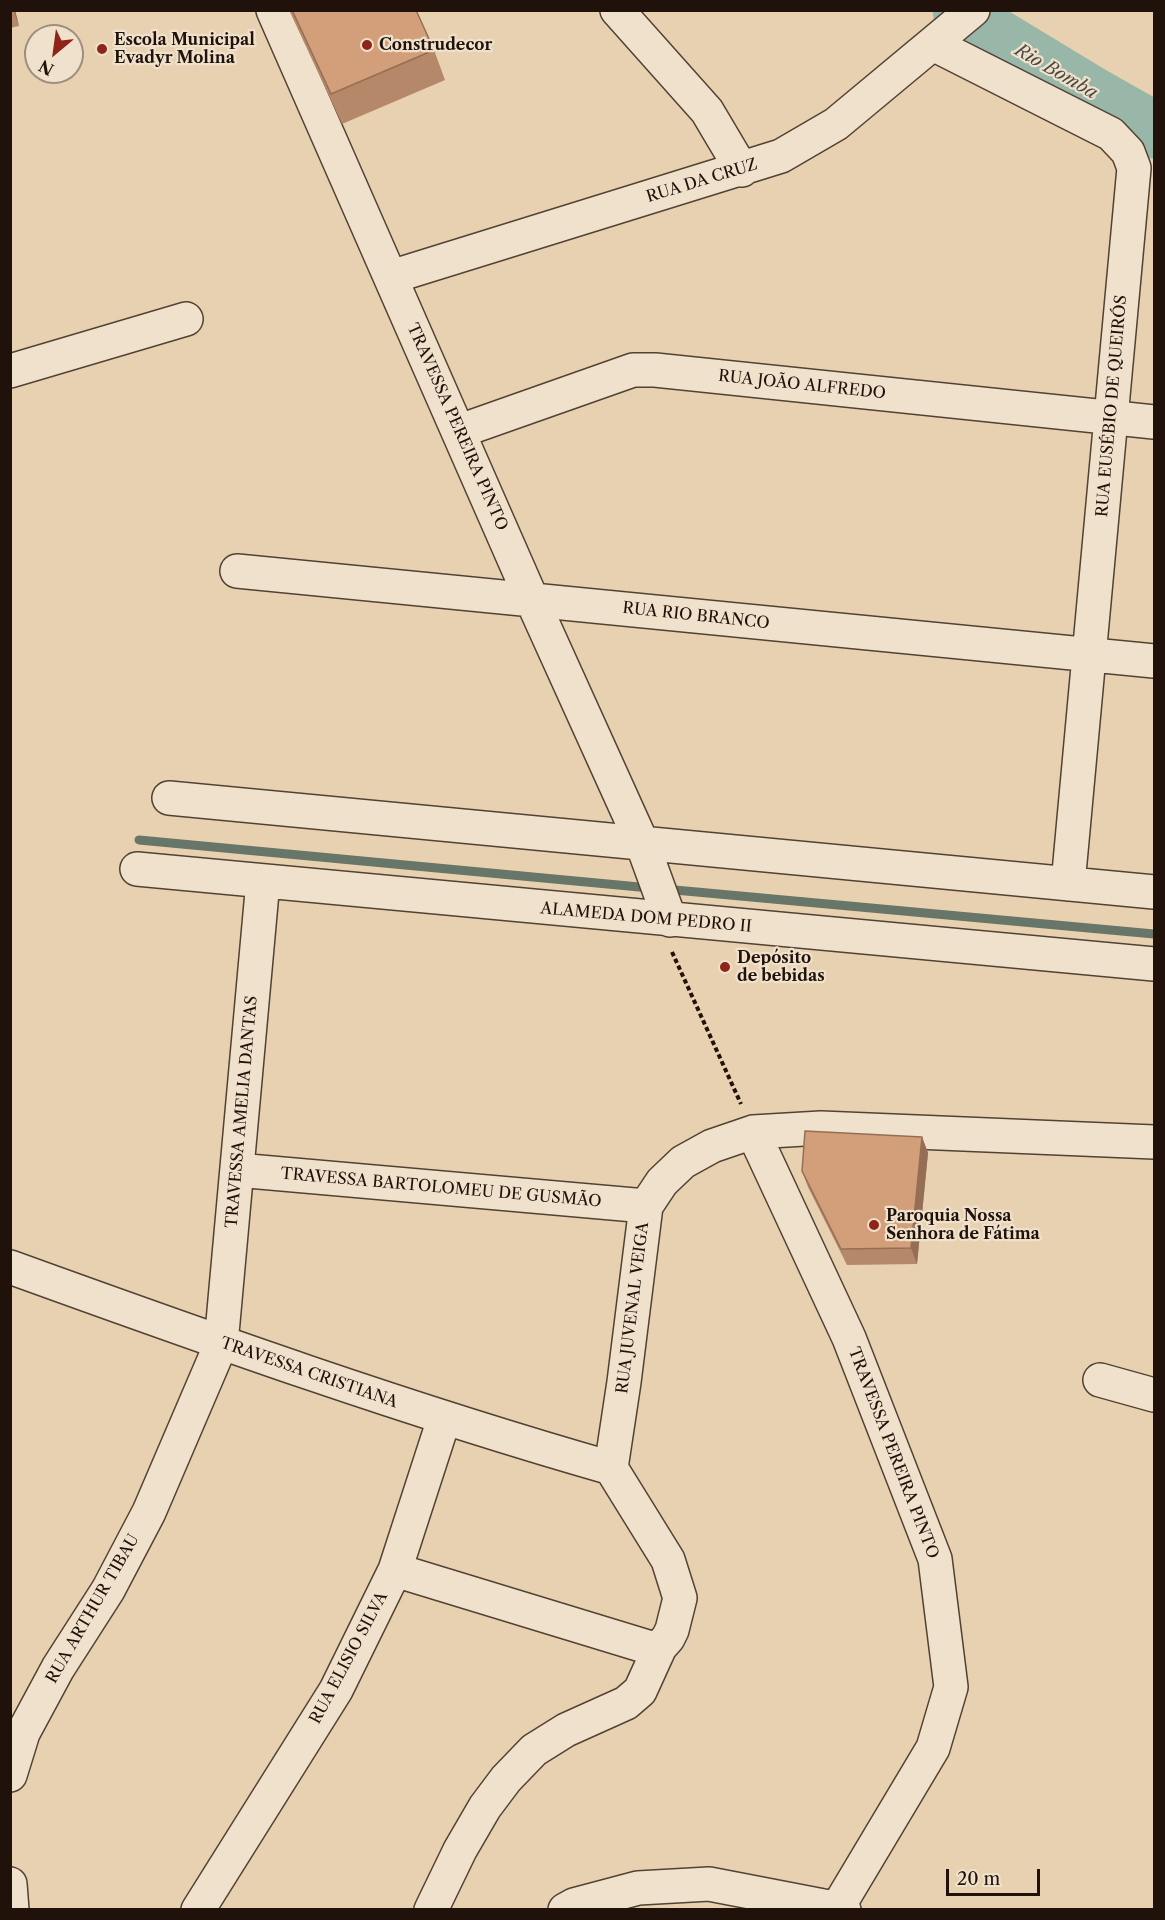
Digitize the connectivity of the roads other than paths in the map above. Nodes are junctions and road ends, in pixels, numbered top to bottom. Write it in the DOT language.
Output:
graph roads {
  1 [pos="273,10"];
  2 [pos="617,10"];
  3 [pos="965,17"];
  4 [pos="933,44"];
  5 [pos="742,170"];
  6 [pos="392,277"];
  7 [pos="186,319"];
  8 [pos="10,371"];
  9 [pos="1111,418"];
  10 [pos="1155,422"];
  11 [pos="460,431"];
  12 [pos="237,572"];
  13 [pos="532,600"];
  14 [pos="1089,654"];
  15 [pos="1155,661"];
  16 [pos="169,798"];
  17 [pos="647,856"];
  18 [pos="137,869"];
  19 [pos="263,881"];
  20 [pos="1068,884"];
  21 [pos="1155,892"];
  22 [pos="664,915"];
  23 [pos="1155,964"];
  24 [pos="753,1132"];
  25 [pos="1155,1142"];
  26 [pos="237,1170"];
  27 [pos="646,1206"];
  28 [pos="10,1267"];
  29 [pos="221,1344"];
  30 [pos="1100,1380"];
  31 [pos="1155,1395"];
  32 [pos="444,1419"];
  33 [pos="611,1468"];
  34 [pos="396,1570"];
  35 [pos="660,1647"];
  36 [pos="10,1775"];
  37 [pos="10,1884"];
  38 [pos="840,1909"];
  39 [pos="12,1910"];
  40 [pos="198,1910"];
  41 [pos="431,1910"];
  42 [pos="565,1910"];
  1 -- 6 [label="street, TRAVESSA PEREIRA PINTO"];
  2 -- 5 [label="street"];
  3 -- 4 [label="street, RUA DA CRUZ"];
  4 -- 5 [label="street, RUA DA CRUZ"];
  4 -- 9 [label="street, RUA EUSÉBIO DE QUEIRÓS"];
  5 -- 6 [label="street, RUA DA CRUZ"];
  6 -- 11 [label="street, TRAVESSA PEREIRA PINTO"];
  7 -- 8 [label="street"];
  9 -- 10 [label="street, RUA JOÃO ALFREDO"];
  9 -- 11 [label="street, RUA JOÃO ALFREDO"];
  9 -- 14 [label="street, RUA EUSÉBIO DE QUEIRÓS"];
  11 -- 13 [label="street, TRAVESSA PEREIRA PINTO"];
  12 -- 13 [label="street, RUA RIO BRANCO"];
  13 -- 14 [label="street, RUA RIO BRANCO"];
  13 -- 17 [label="street, TRAVESSA PEREIRA PINTO"];
  14 -- 15 [label="street, RUA RIO BRANCO"];
  14 -- 20 [label="street, RUA EUSÉBIO DE QUEIRÓS"];
  16 -- 17 [label="street"];
  17 -- 20 [label="street"];
  17 -- 22 [label="street"];
  18 -- 19 [label="street, ALAMEDA DOM PEDRO II"];
  19 -- 22 [label="street, ALAMEDA DOM PEDRO II"];
  19 -- 26 [label="street, TRAVESSA AMELIA DANTAS"];
  20 -- 21 [label="street"];
  22 -- 23 [label="street, ALAMEDA DOM PEDRO II"];
  24 -- 25 [label="street, RUA JUVENAL VEIGA"];
  24 -- 27 [label="street, RUA JUVENAL VEIGA"];
  24 -- 38 [label="street, TRAVESSA PEREIRA PINTO"];
  26 -- 27 [label="street, TRAVESSA BARTOLOMEU DE GUSMÃO"];
  26 -- 29 [label="street, TRAVESSA AMELIA DANTAS"];
  27 -- 33 [label="street, RUA JUVENAL VEIGA"];
  28 -- 29 [label="street, TRAVESSA CRISTIANA"];
  29 -- 32 [label="street, TRAVESSA CRISTIANA"];
  29 -- 36 [label="street, RUA ARTHUR TIBAU"];
  30 -- 31 [label="street"];
  32 -- 33 [label="street, TRAVESSA CRISTIANA"];
  32 -- 34 [label="street, RUA ELISIO SILVA"];
  33 -- 35 [label="street"];
  34 -- 35 [label="street"];
  34 -- 40 [label="street, RUA ELISIO SILVA"];
  35 -- 41 [label="street"];
  37 -- 39 [label="street"];
  38 -- 42 [label="street"];
}
